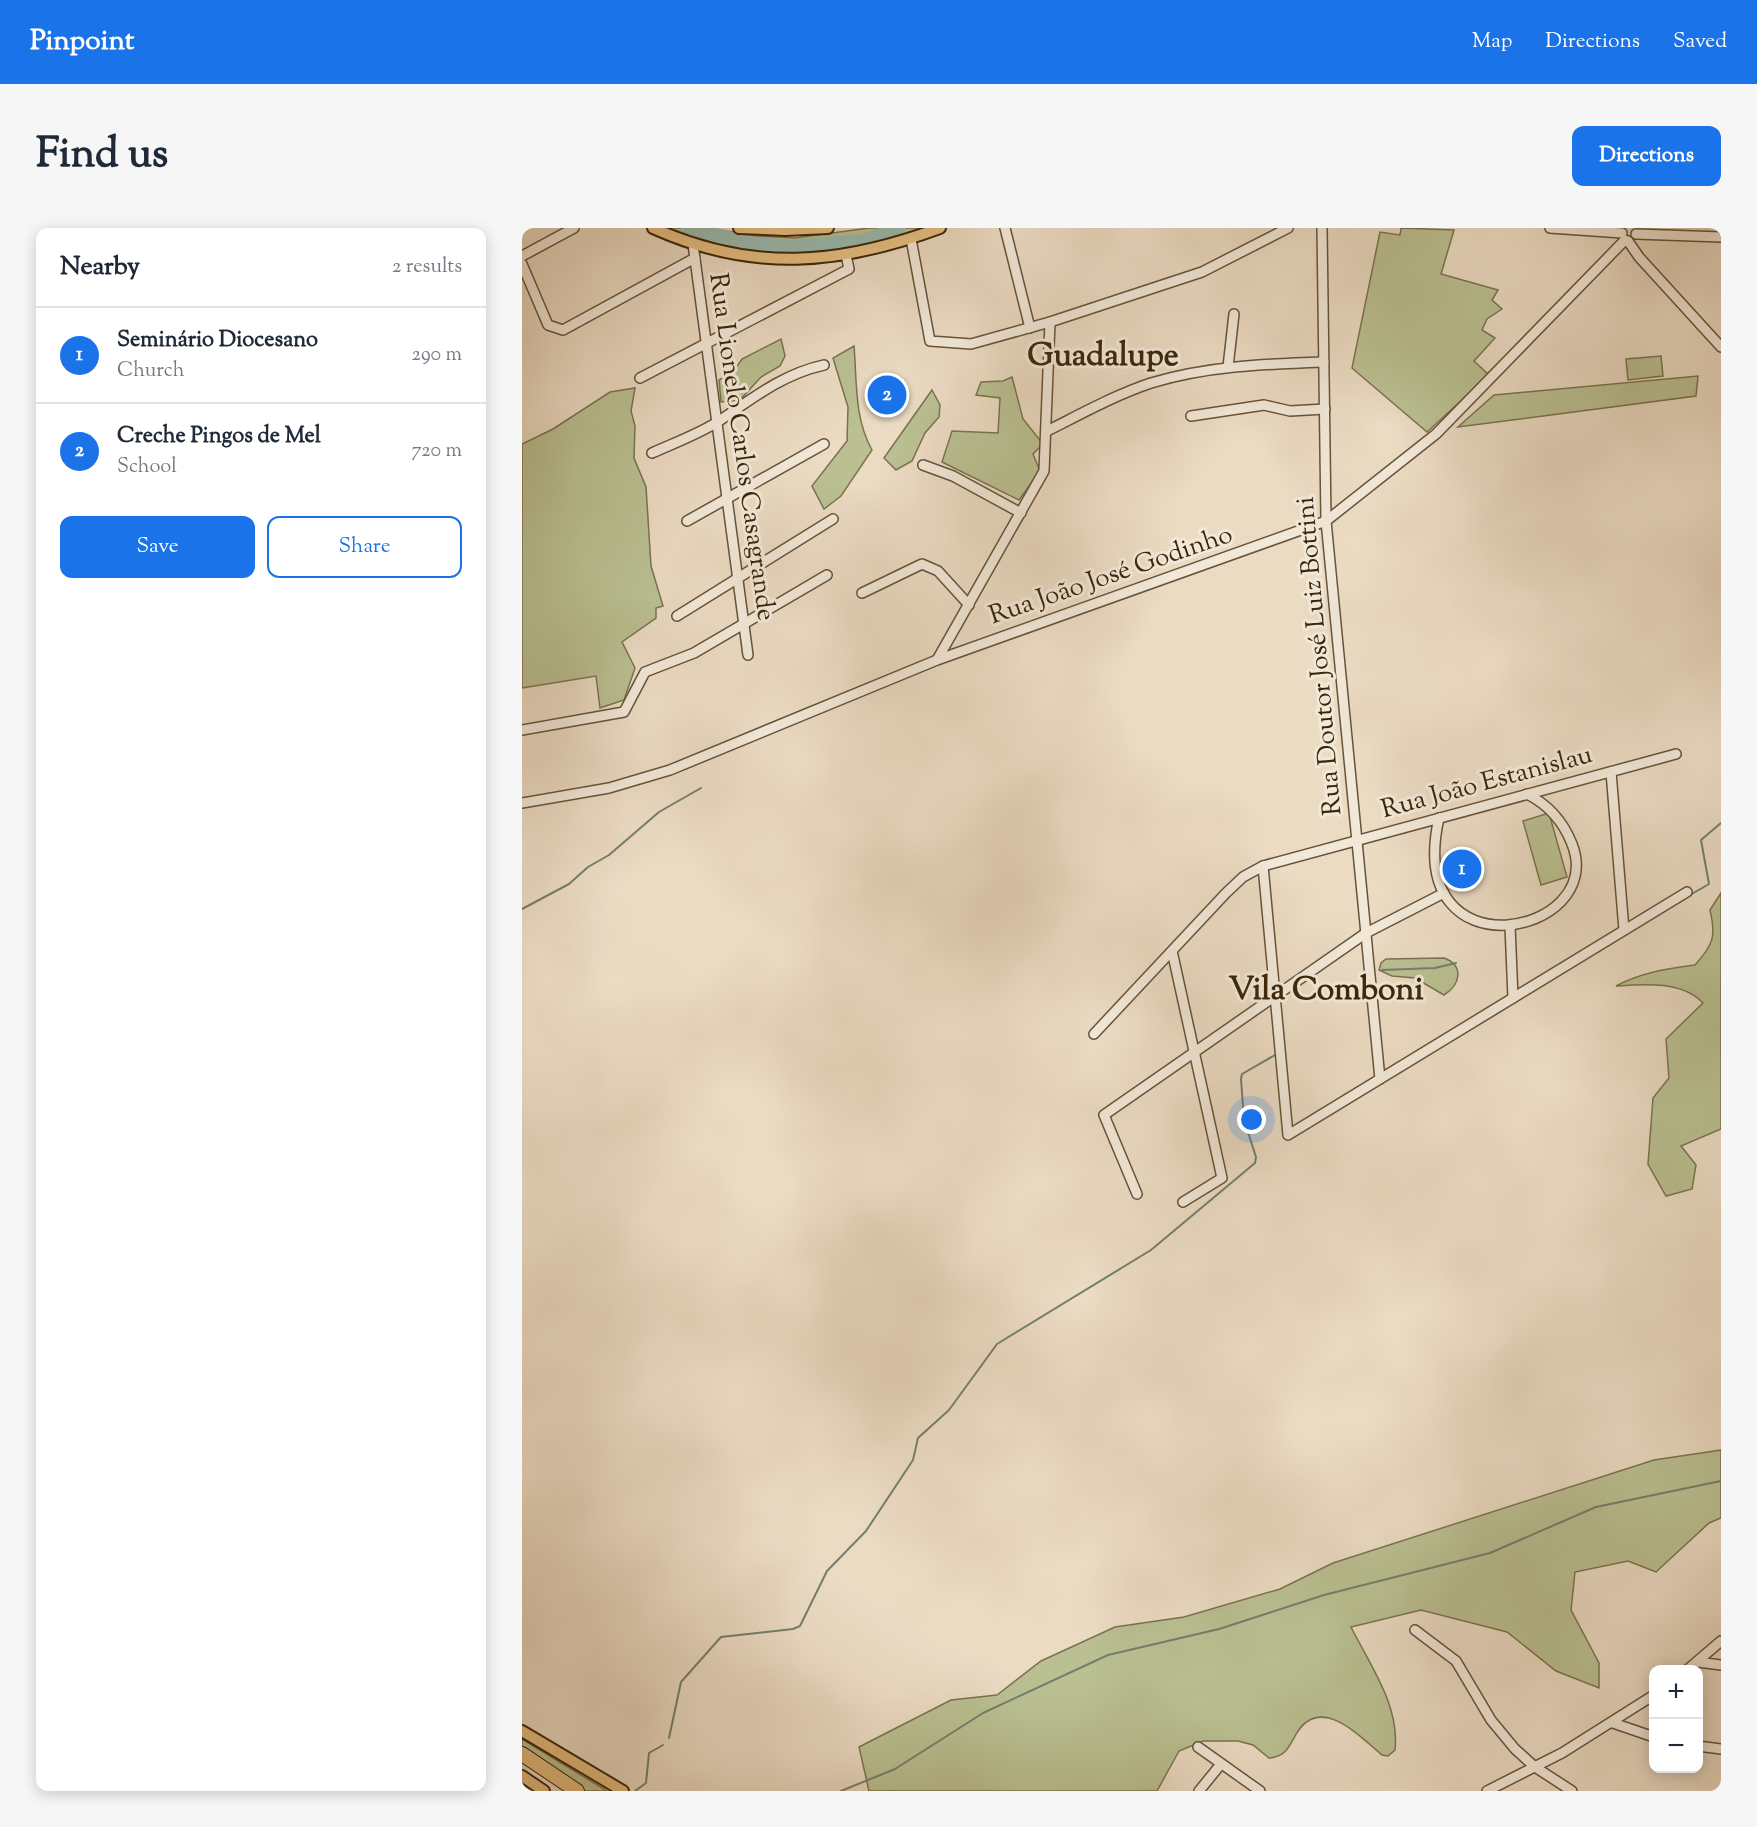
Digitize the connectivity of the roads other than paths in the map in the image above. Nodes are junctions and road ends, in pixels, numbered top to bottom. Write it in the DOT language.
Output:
graph roads {
  1 [pos="574,228"];
  2 [pos="653,228"];
  3 [pos="739,228"];
  4 [pos="828,228"];
  5 [pos="940,228"];
  6 [pos="1005,228"];
  7 [pos="1288,228"];
  8 [pos="1322,228"];
  9 [pos="1550,228"];
  10 [pos="785,229"];
  11 [pos="1649,231"];
  12 [pos="1629,235"];
  13 [pos="1721,237"];
  14 [pos="911,239"];
  15 [pos="693,244"];
  16 [pos="846,255"];
  17 [pos="522,256"];
  18 [pos="695,258"];
  19 [pos="522,264"];
  20 [pos="1234,314"];
  21 [pos="1050,322"];
  22 [pos="1030,328"];
  23 [pos="706,343"];
  24 [pos="1721,347"];
  25 [pos="1324,362"];
  26 [pos="824,365"];
  27 [pos="1228,367"];
  28 [pos="640,378"];
  29 [pos="1325,409"];
  30 [pos="1191,416"];
  31 [pos="717,422"];
  32 [pos="1047,431"];
  33 [pos="824,444"];
  34 [pos="652,453"];
  35 [pos="923,465"];
  36 [pos="727,499"];
  37 [pos="1022,513"];
  38 [pos="833,519"];
  39 [pos="1326,520"];
  40 [pos="687,521"];
  41 [pos="828,575"];
  42 [pos="738,578"];
  43 [pos="862,593"];
  44 [pos="969,605"];
  45 [pos="676,616"];
  46 [pos="744,624"];
  47 [pos="748,655"];
  48 [pos="937,660"];
  49 [pos="522,730"];
  50 [pos="1676,754"];
  51 [pos="1611,772"];
  52 [pos="1527,794"];
  53 [pos="522,803"];
  54 [pos="1439,818"];
  55 [pos="1357,840"];
  56 [pos="1263,866"];
  57 [pos="1687,892"];
  58 [pos="1444,893"];
  59 [pos="1510,926"];
  60 [pos="1624,930"];
  61 [pos="1366,933"];
  62 [pos="1172,951"];
  63 [pos="1275,996"];
  64 [pos="1513,998"];
  65 [pos="1094,1034"];
  66 [pos="1194,1052"];
  67 [pos="1380,1079"];
  68 [pos="1137,1194"];
  69 [pos="1183,1202"];
  70 [pos="1415,1630"];
  71 [pos="1721,1641"];
  72 [pos="1698,1662"];
  73 [pos="1694,1665"];
  74 [pos="1721,1665"];
  75 [pos="1649,1698"];
  76 [pos="1613,1723"];
  77 [pos="522,1731"];
  78 [pos="1649,1736"];
  79 [pos="1198,1747"];
  80 [pos="1703,1747"];
  81 [pos="1721,1749"];
  82 [pos="522,1754"];
  83 [pos="1221,1764"];
  84 [pos="1535,1767"];
  85 [pos="522,1776"];
  86 [pos="544,1791"];
  87 [pos="577,1791"];
  88 [pos="623,1791"];
  89 [pos="1199,1791"];
  90 [pos="1260,1791"];
  91 [pos="1487,1791"];
  92 [pos="1572,1791"];
  1 -- 17 [label="street"];
  2 -- 15 [label="main road"];
  3 -- 10 [label="main road"];
  4 -- 10 [label="main road"];
  5 -- 14 [label="main road"];
  6 -- 22 [label="street"];
  7 -- 21 [label="street"];
  8 -- 25 [label="street, Rua Doutor José Luiz Bottini"];
  9 -- 12 [label="street"];
  11 -- 12 [label="street"];
  11 -- 13 [label="street"];
  12 -- 24 [label="street"];
  12 -- 39 [label="street, Rua João José Godinho"];
  14 -- 16 [label="main road"];
  14 -- 22 [label="street"];
  15 -- 16 [label="main road"];
  15 -- 18 [label="street, Rua Lionelo Carlos Casagrande"];
  16 -- 23 [label="street"];
  18 -- 19 [label="street"];
  18 -- 23 [label="street, Rua Lionelo Carlos Casagrande"];
  20 -- 27 [label="street"];
  21 -- 22 [label="street"];
  21 -- 32 [label="street"];
  23 -- 28 [label="street"];
  23 -- 31 [label="street, Rua Lionelo Carlos Casagrande"];
  25 -- 27 [label="street"];
  25 -- 29 [label="street, Rua Doutor José Luiz Bottini"];
  26 -- 31 [label="street"];
  27 -- 32 [label="street"];
  29 -- 30 [label="street"];
  29 -- 39 [label="street, Rua Doutor José Luiz Bottini"];
  31 -- 34 [label="street"];
  31 -- 36 [label="street, Rua Lionelo Carlos Casagrande"];
  32 -- 37 [label="street"];
  33 -- 36 [label="street"];
  35 -- 37 [label="street"];
  36 -- 40 [label="street"];
  36 -- 42 [label="street, Rua Lionelo Carlos Casagrande"];
  37 -- 44 [label="street"];
  38 -- 42 [label="street"];
  39 -- 48 [label="street, Rua João José Godinho"];
  39 -- 55 [label="street, Rua Doutor José Luiz Bottini"];
  41 -- 46 [label="street"];
  42 -- 45 [label="street"];
  42 -- 46 [label="street, Rua Lionelo Carlos Casagrande"];
  43 -- 44 [label="street"];
  44 -- 48 [label="street"];
  46 -- 47 [label="street, Rua Lionelo Carlos Casagrande"];
  46 -- 49 [label="street"];
  48 -- 53 [label="street, Rua João José Godinho"];
  50 -- 51 [label="street, Rua João Estanislau"];
  51 -- 52 [label="street, Rua João Estanislau"];
  51 -- 60 [label="street"];
  52 -- 54 [label="street, Rua João Estanislau"];
  52 -- 59 [label="street"];
  54 -- 55 [label="street, Rua João Estanislau"];
  54 -- 58 [label="street"];
  55 -- 56 [label="street, Rua João Estanislau"];
  55 -- 61 [label="street, Rua Doutor José Luiz Bottini"];
  56 -- 62 [label="street, Rua João Estanislau"];
  56 -- 63 [label="street"];
  57 -- 60 [label="street"];
  58 -- 59 [label="street"];
  58 -- 61 [label="street"];
  59 -- 64 [label="street"];
  60 -- 64 [label="street"];
  61 -- 63 [label="street"];
  61 -- 67 [label="street, Rua Doutor José Luiz Bottini"];
  62 -- 65 [label="street, Rua João Estanislau"];
  62 -- 66 [label="street"];
  63 -- 66 [label="street"];
  63 -- 67 [label="street"];
  64 -- 67 [label="street"];
  66 -- 68 [label="street"];
  66 -- 69 [label="street"];
  70 -- 84 [label="street"];
  71 -- 72 [label="street"];
  72 -- 73 [label="street"];
  72 -- 74 [label="street"];
  75 -- 76 [label="street"];
  76 -- 78 [label="street"];
  76 -- 84 [label="street"];
  77 -- 88 [label="main road"];
  79 -- 83 [label="street"];
  80 -- 81 [label="street"];
  82 -- 87 [label="highway"];
  83 -- 89 [label="street"];
  83 -- 90 [label="street"];
  84 -- 91 [label="street"];
  84 -- 92 [label="street"];
  85 -- 86 [label="main road"];
}
